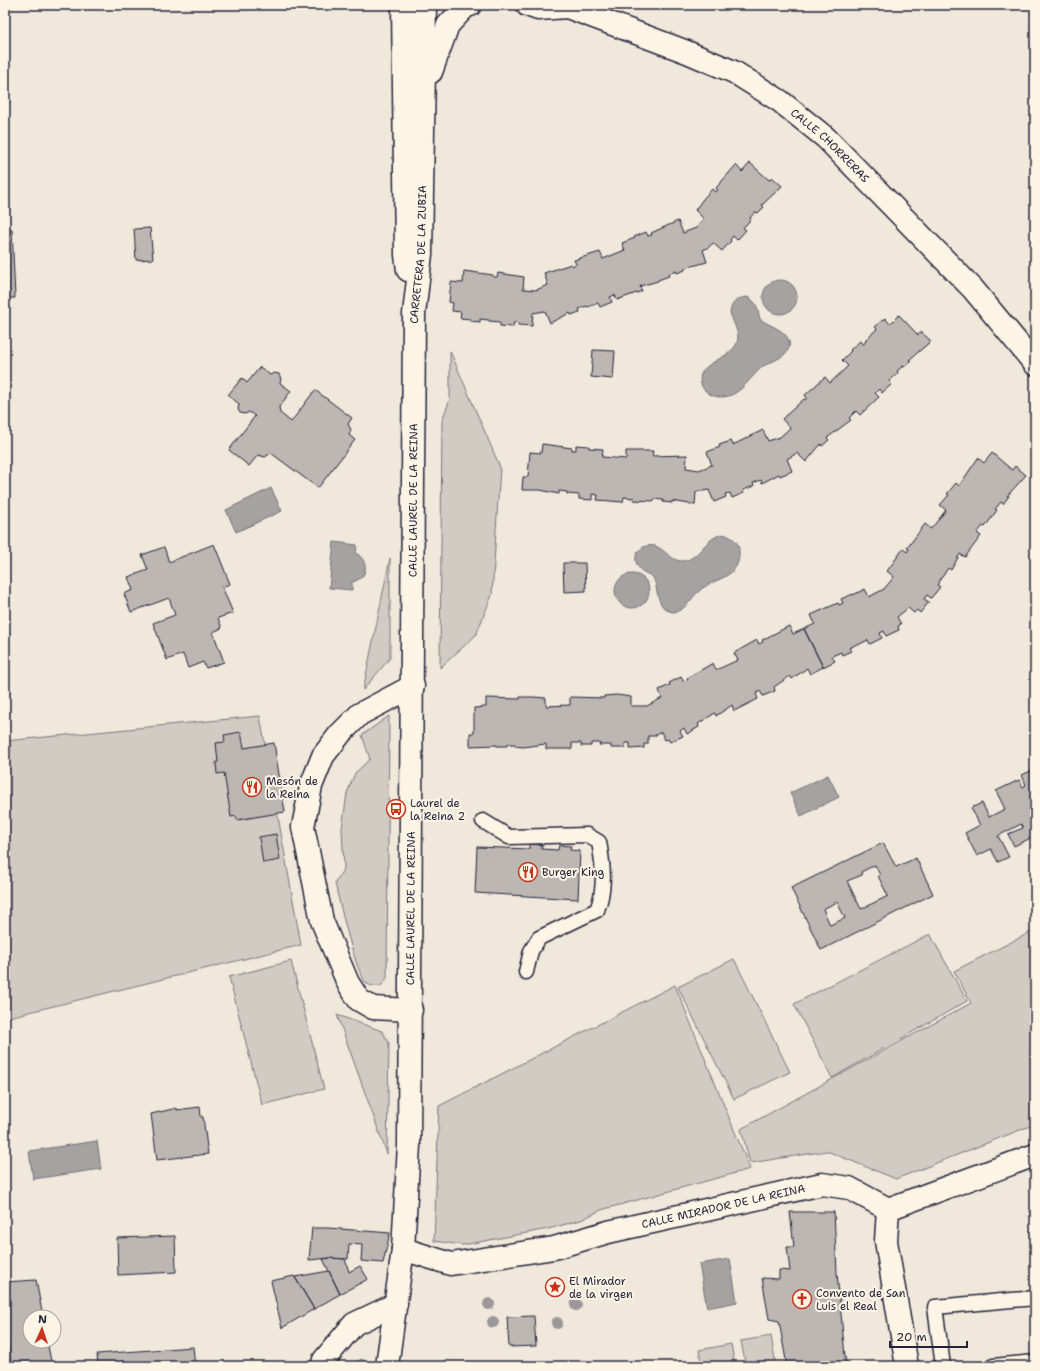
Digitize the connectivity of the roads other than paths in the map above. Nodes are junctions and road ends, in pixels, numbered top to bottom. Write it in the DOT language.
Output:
graph roads {
  1 [pos="403,5"];
  2 [pos="425,5"];
  3 [pos="470,5"];
  4 [pos="527,5"];
  5 [pos="565,6"];
  6 [pos="424,97"];
  7 [pos="414,314"];
  8 [pos="1035,364"];
  9 [pos="413,686"];
  10 [pos="483,821"];
  11 [pos="526,972"];
  12 [pos="411,1010"];
  13 [pos="1035,1155"];
  14 [pos="888,1209"];
  15 [pos="403,1250"];
  16 [pos="1035,1298"];
  17 [pos="396,1304"];
  18 [pos="1035,1362"];
  19 [pos="322,1366"];
  20 [pos="388,1366"];
  21 [pos="907,1366"];
  22 [pos="943,1366"];
  23 [pos="993,1366"];
  1 -- 7 [label="street, CARRETERA DE LA ZUBIA"];
  2 -- 6 [label="street, CARRETERA DE LA ZUBIA"];
  3 -- 6 [label="street"];
  4 -- 5 [label="street"];
  5 -- 8 [label="street, CALLE CHORRERAS"];
  6 -- 7 [label="street, CARRETERA DE LA ZUBIA"];
  7 -- 9 [label="street, CALLE LAUREL DE LA REINA"];
  9 -- 12 [label="street, CALLE LAUREL DE LA REINA"];
  9 -- 12 [label="street"];
  10 -- 11 [label="lane"];
  12 -- 15 [label="street, CALLE LAUREL DE LA REINA"];
  13 -- 14 [label="street"];
  14 -- 15 [label="street, CALLE MIRADOR DE LA REINA"];
  14 -- 21 [label="street"];
  15 -- 17 [label="street, CALLE LAUREL DE LA REINA"];
  16 -- 22 [label="lane"];
  17 -- 19 [label="street"];
  17 -- 20 [label="street, CALLE LAUREL DE LA REINA"];
  18 -- 23 [label="lane"];
}
